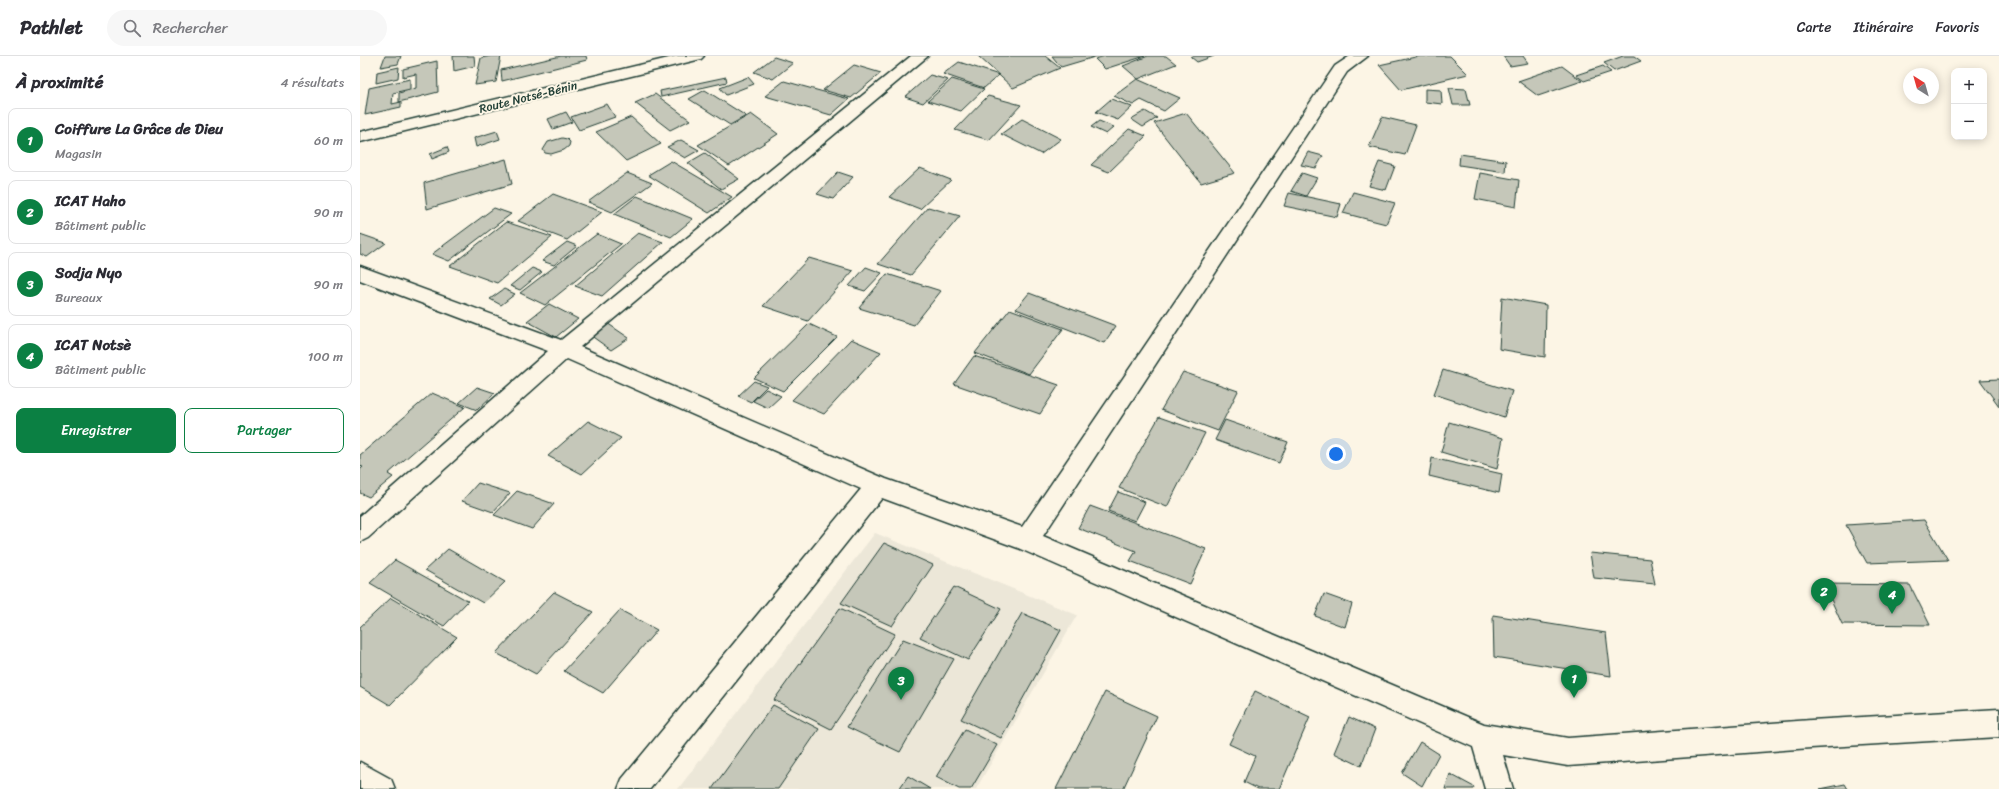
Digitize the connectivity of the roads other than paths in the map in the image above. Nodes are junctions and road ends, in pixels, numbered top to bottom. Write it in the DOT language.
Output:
graph roads {
  1 [pos="696,56"];
  2 [pos="920,56"];
  3 [pos="1360,56"];
  4 [pos="360,137"];
  5 [pos="360,273"];
  6 [pos="564,349"];
  7 [pos="878,486"];
  8 [pos="360,531"];
  9 [pos="1026,540"];
  10 [pos="1999,722"];
  11 [pos="1484,738"];
  12 [pos="360,776"];
  13 [pos="381,789"];
  14 [pos="632,789"];
  15 [pos="1500,789"];
  1 -- 4 [label="street, Route Notsé-Bénin"];
  2 -- 6 [label="street"];
  3 -- 9 [label="street"];
  5 -- 6 [label="street"];
  6 -- 7 [label="street"];
  6 -- 8 [label="street"];
  7 -- 9 [label="street"];
  7 -- 14 [label="street"];
  9 -- 11 [label="street"];
  10 -- 11 [label="street"];
  11 -- 15 [label="street"];
  12 -- 13 [label="street"];
}
